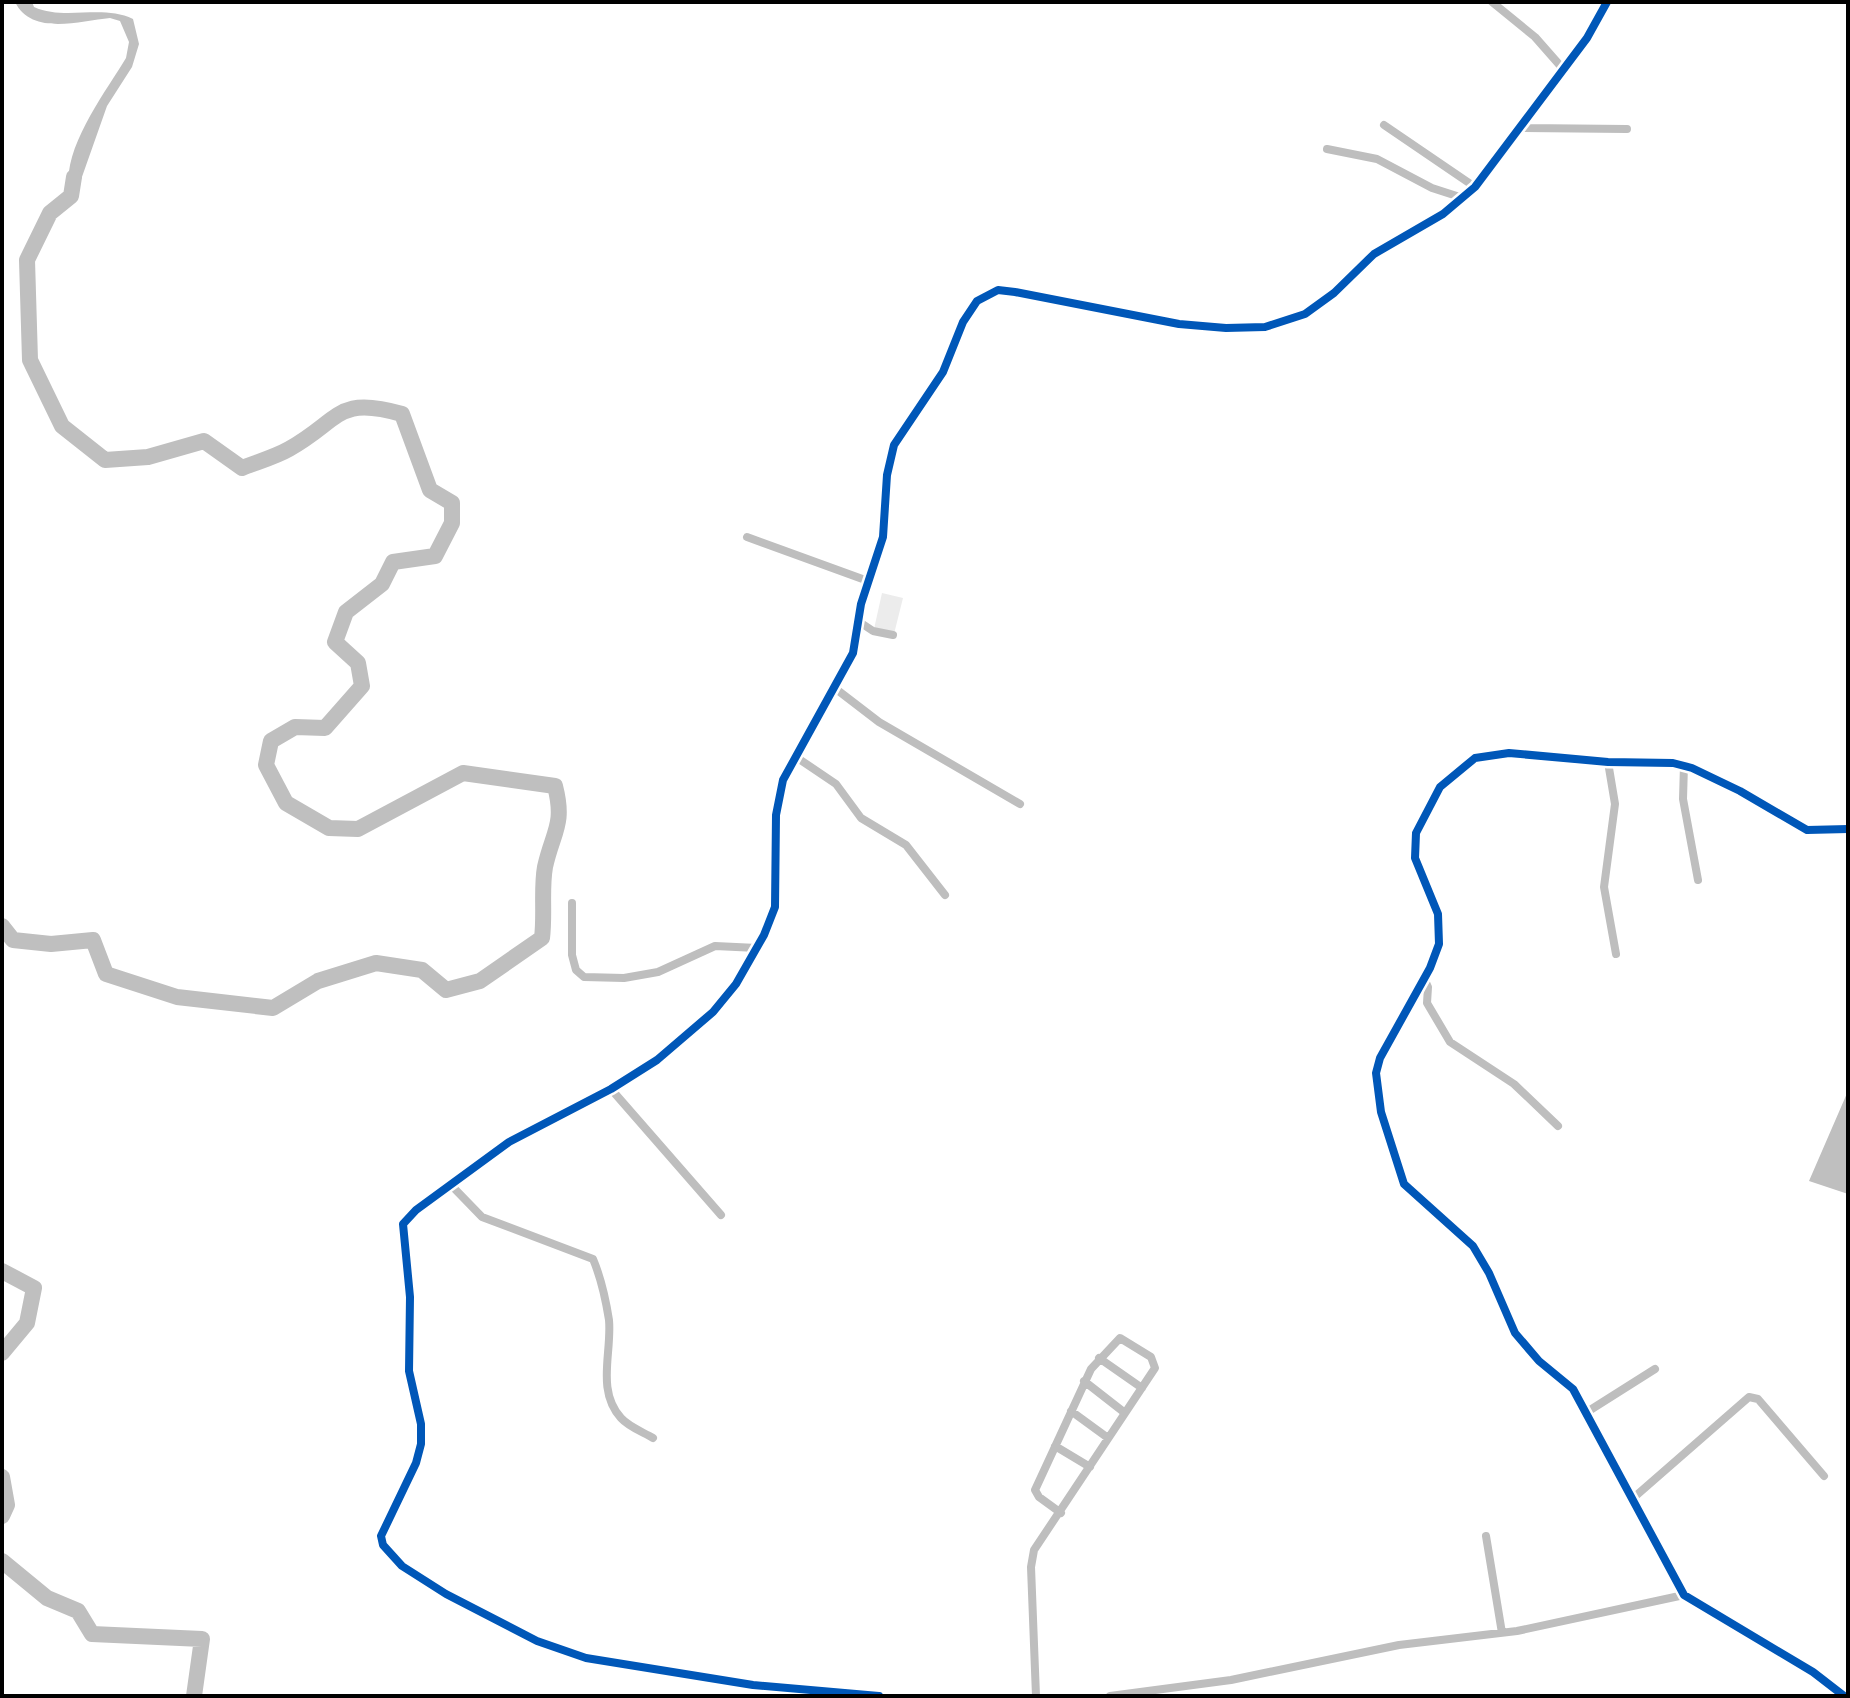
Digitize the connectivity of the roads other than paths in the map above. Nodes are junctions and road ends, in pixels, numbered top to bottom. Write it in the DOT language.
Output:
graph roads {
  1 [pos="1492,2"];
  2 [pos="1607,2"];
  3 [pos="1564,70"];
  4 [pos="1384,125"];
  5 [pos="1518,128"];
  6 [pos="1627,129"];
  7 [pos="1327,149"];
  8 [pos="1475,187"];
  9 [pos="1463,198"];
  10 [pos="747,537"];
  11 [pos="868,581"];
  12 [pos="858,621"];
  13 [pos="893,635"];
  14 [pos="836,689"];
  15 [pos="796,757"];
  16 [pos="1608,762"];
  17 [pos="1684,765"];
  18 [pos="1020,804"];
  19 [pos="1848,829"];
  20 [pos="1698,880"];
  21 [pos="945,895"];
  22 [pos="572,903"];
  23 [pos="757,948"];
  24 [pos="1616,954"];
  25 [pos="1424,978"];
  26 [pos="611,1089"];
  27 [pos="1558,1126"];
  28 [pos="450,1184"];
  29 [pos="721,1215"];
  30 [pos="1099,1358"];
  31 [pos="1655,1369"];
  32 [pos="1084,1381"];
  33 [pos="1142,1388"];
  34 [pos="1071,1411"];
  35 [pos="1587,1412"];
  36 [pos="1125,1413"];
  37 [pos="653,1438"];
  38 [pos="1108,1438"];
  39 [pos="1055,1446"];
  40 [pos="1090,1467"];
  41 [pos="1824,1476"];
  42 [pos="1631,1500"];
  43 [pos="1061,1513"];
  44 [pos="1486,1536"];
  45 [pos="1684,1595"];
  46 [pos="1502,1633"];
  47 [pos="879,1696"];
  48 [pos="1036,1696"];
  49 [pos="1110,1696"];
  50 [pos="1844,1696"];
  1 -- 3 [label="street"];
  2 -- 3 [label="street"];
  3 -- 5 [label="street"];
  4 -- 8 [label="street"];
  5 -- 6 [label="street"];
  5 -- 8 [label="street"];
  7 -- 9 [label="street"];
  8 -- 9 [label="street"];
  9 -- 11 [label="street"];
  10 -- 11 [label="street"];
  11 -- 12 [label="street"];
  12 -- 13 [label="street"];
  12 -- 14 [label="street"];
  14 -- 15 [label="street"];
  14 -- 18 [label="street"];
  15 -- 21 [label="street"];
  15 -- 23 [label="street"];
  16 -- 17 [label="street"];
  16 -- 24 [label="street"];
  16 -- 25 [label="street"];
  17 -- 19 [label="street"];
  17 -- 20 [label="street"];
  22 -- 23 [label="street"];
  23 -- 26 [label="street"];
  25 -- 27 [label="street"];
  25 -- 35 [label="street"];
  26 -- 28 [label="street"];
  26 -- 29 [label="street"];
  28 -- 37 [label="street"];
  28 -- 47 [label="street"];
  30 -- 32 [label="street"];
  30 -- 33 [label="street"];
  30 -- 33 [label="street"];
  31 -- 35 [label="street"];
  32 -- 34 [label="street"];
  32 -- 36 [label="street"];
  33 -- 36 [label="street"];
  34 -- 38 [label="street"];
  34 -- 39 [label="street"];
  35 -- 42 [label="street"];
  36 -- 38 [label="street"];
  38 -- 40 [label="street"];
  39 -- 40 [label="street"];
  39 -- 43 [label="street"];
  40 -- 43 [label="street"];
  41 -- 42 [label="street"];
  42 -- 45 [label="street"];
  43 -- 48 [label="street"];
  44 -- 46 [label="street"];
  45 -- 46 [label="street"];
  45 -- 50 [label="street"];
  46 -- 49 [label="street"];
}
